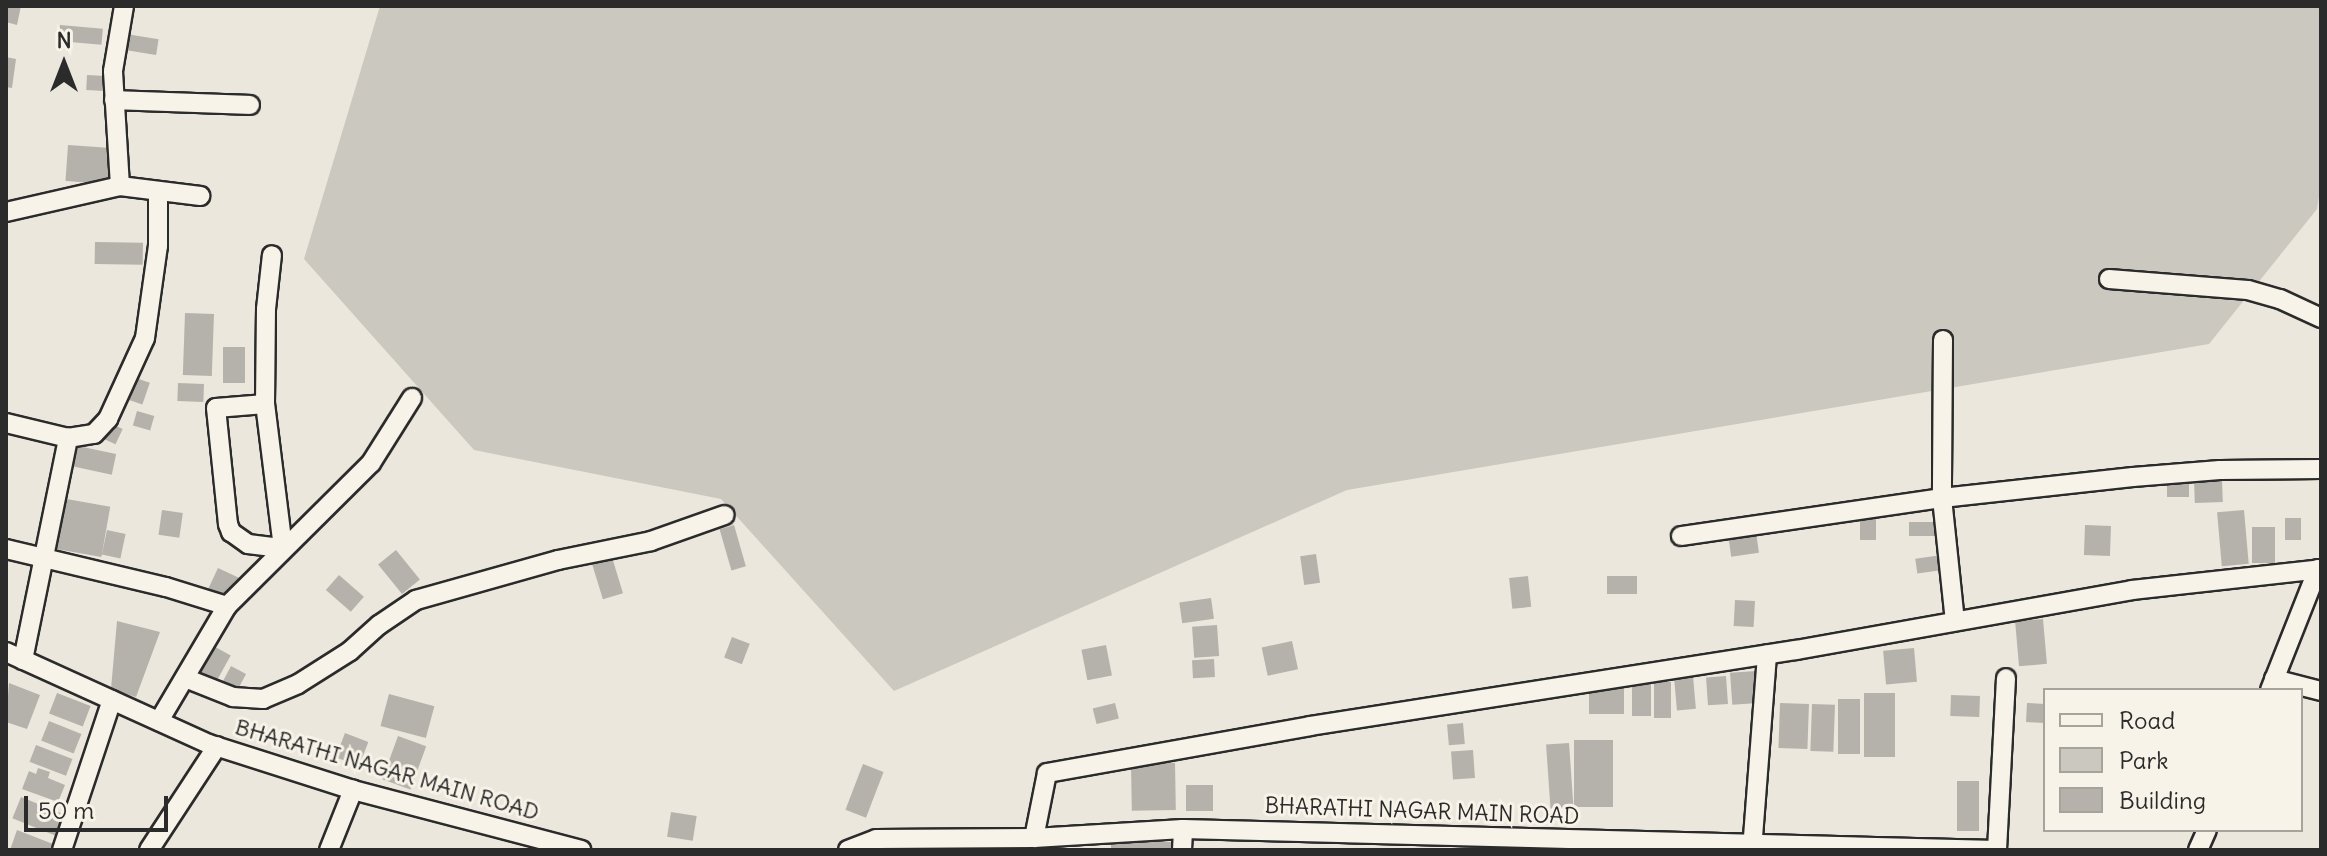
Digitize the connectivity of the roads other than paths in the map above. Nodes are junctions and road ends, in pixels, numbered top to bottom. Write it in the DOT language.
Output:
graph roads {
  1 [pos="124,6"];
  2 [pos="114,100"];
  3 [pos="250,105"];
  4 [pos="120,186"];
  5 [pos="158,191"];
  6 [pos="200,196"];
  7 [pos="6,212"];
  8 [pos="272,255"];
  9 [pos="2109,279"];
  10 [pos="2321,318"];
  11 [pos="1943,340"];
  12 [pos="412,398"];
  13 [pos="265,404"];
  14 [pos="6,423"];
  15 [pos="68,438"];
  16 [pos="2321,469"];
  17 [pos="1942,498"];
  18 [pos="725,515"];
  19 [pos="1681,536"];
  20 [pos="283,548"];
  21 [pos="6,549"];
  22 [pos="45,559"];
  23 [pos="2320,569"];
  24 [pos="227,606"];
  25 [pos="1955,621"];
  26 [pos="1767,655"];
  27 [pos="15,656"];
  28 [pos="185,678"];
  29 [pos="2006,678"];
  30 [pos="2272,685"];
  31 [pos="2296,688"];
  32 [pos="112,700"];
  33 [pos="159,721"];
  34 [pos="217,746"];
  35 [pos="353,790"];
  36 [pos="1183,829"];
  37 [pos="1034,838"];
  38 [pos="910,844"];
  39 [pos="1753,847"];
  40 [pos="62,850"];
  41 [pos="149,850"];
  42 [pos="329,850"];
  43 [pos="581,850"];
  44 [pos="848,850"];
  45 [pos="1182,850"];
  46 [pos="1997,850"];
  1 -- 2 [label="street"];
  2 -- 3 [label="street"];
  2 -- 4 [label="street"];
  4 -- 5 [label="street"];
  4 -- 7 [label="street"];
  5 -- 6 [label="street"];
  5 -- 15 [label="street"];
  8 -- 13 [label="street"];
  9 -- 10 [label="street"];
  11 -- 17 [label="street"];
  12 -- 20 [label="street"];
  13 -- 20 [label="street"];
  13 -- 20 [label="street"];
  14 -- 15 [label="street"];
  15 -- 22 [label="street"];
  16 -- 17 [label="street"];
  17 -- 19 [label="street"];
  17 -- 25 [label="street"];
  18 -- 28 [label="street"];
  20 -- 24 [label="street"];
  21 -- 22 [label="street"];
  22 -- 24 [label="street"];
  22 -- 27 [label="street"];
  23 -- 25 [label="street"];
  23 -- 30 [label="street"];
  24 -- 28 [label="street"];
  25 -- 26 [label="street"];
  26 -- 37 [label="street"];
  26 -- 39 [label="street"];
  27 -- 32 [label="street, BHARATHI NAGAR MAIN ROAD"];
  28 -- 33 [label="street"];
  29 -- 46 [label="street"];
  30 -- 31 [label="street"];
  32 -- 33 [label="street, BHARATHI NAGAR MAIN ROAD"];
  32 -- 40 [label="street"];
  33 -- 34 [label="street, BHARATHI NAGAR MAIN ROAD"];
  34 -- 35 [label="street, BHARATHI NAGAR MAIN ROAD"];
  34 -- 41 [label="street"];
  35 -- 42 [label="street"];
  35 -- 43 [label="street, BHARATHI NAGAR MAIN ROAD"];
  36 -- 37 [label="street, BHARATHI NAGAR MAIN ROAD"];
  36 -- 39 [label="street, BHARATHI NAGAR MAIN ROAD"];
  36 -- 45 [label="street"];
  37 -- 38 [label="street, BHARATHI NAGAR MAIN ROAD"];
  38 -- 44 [label="street, BHARATHI NAGAR MAIN ROAD"];
  39 -- 46 [label="street, BHARATHI NAGAR MAIN ROAD"];
}
